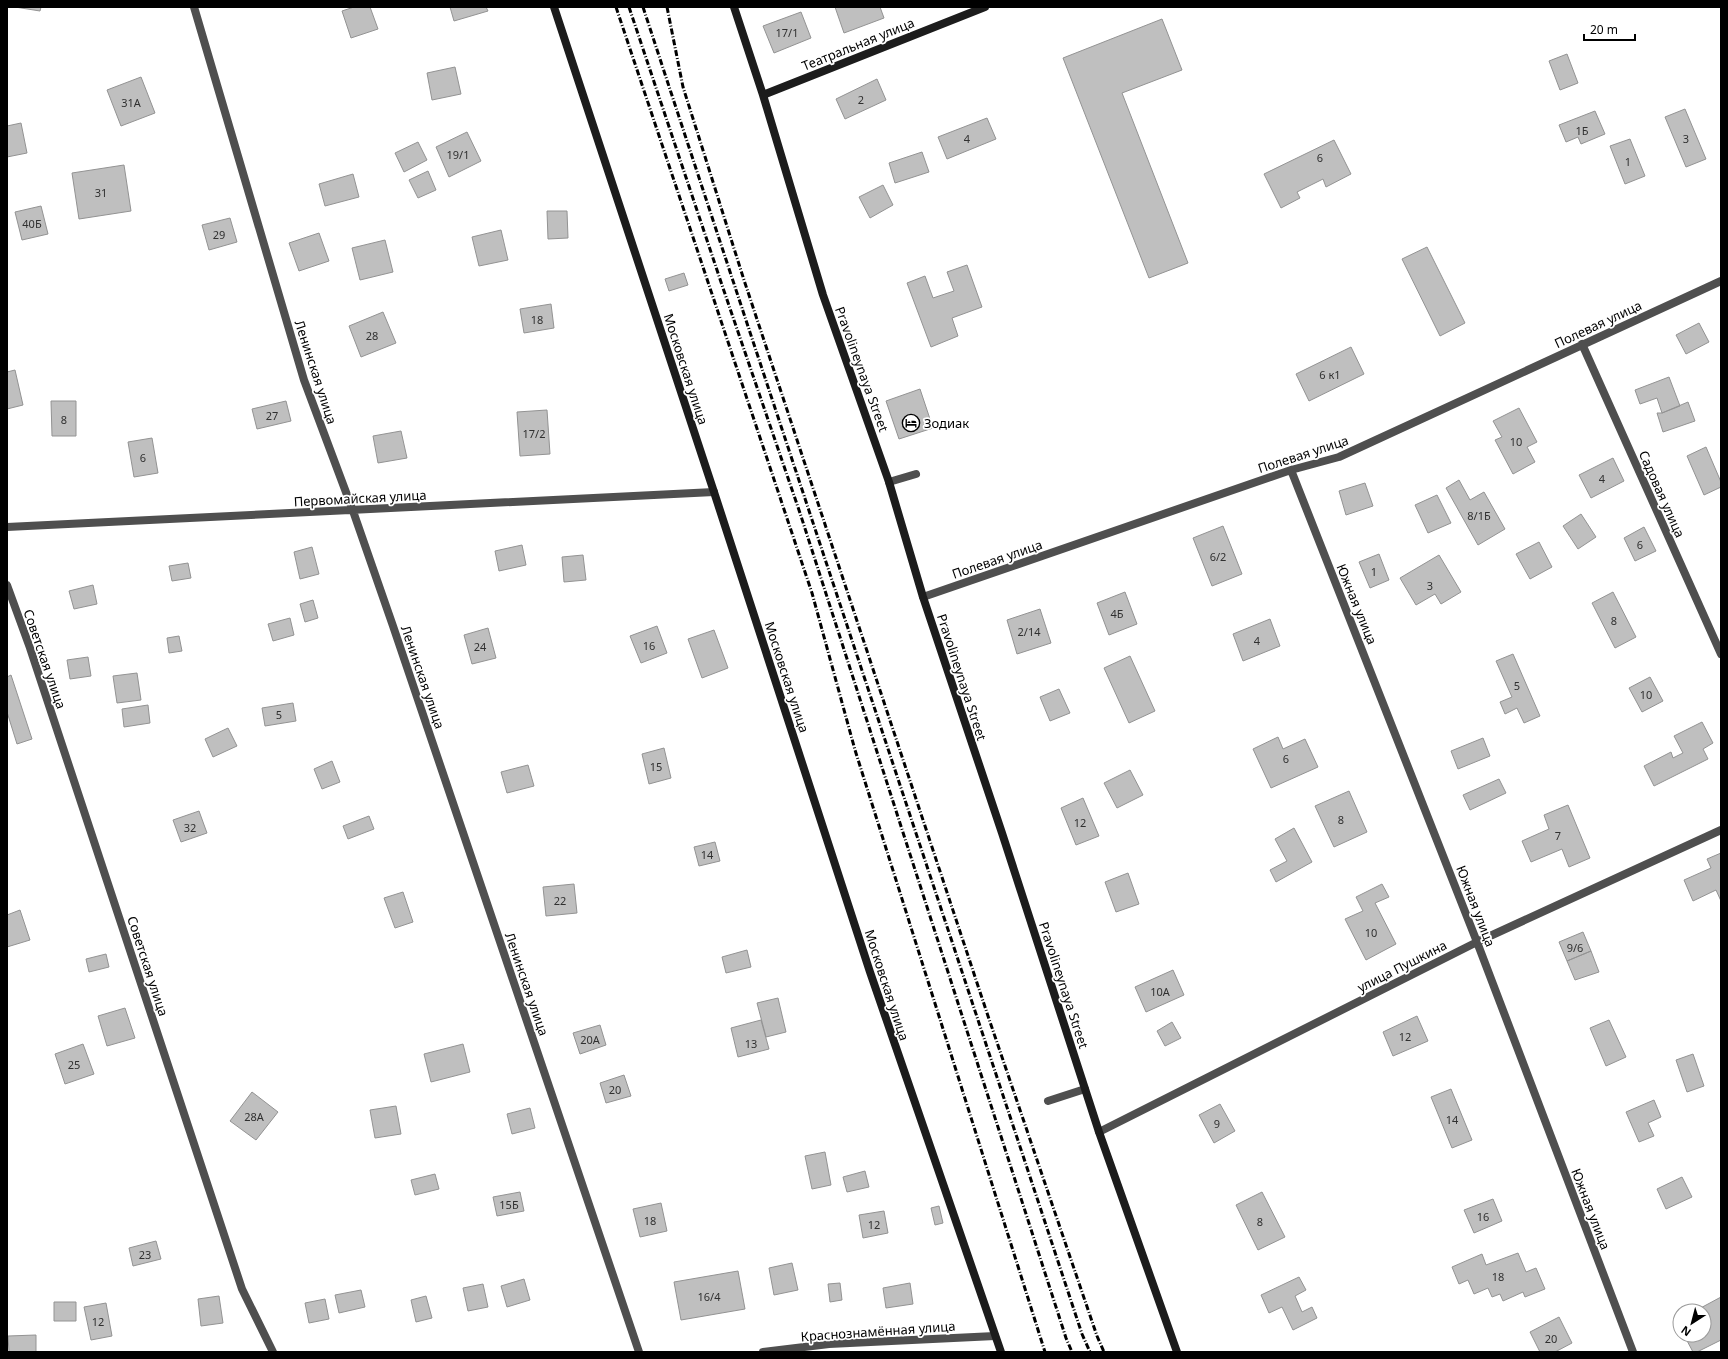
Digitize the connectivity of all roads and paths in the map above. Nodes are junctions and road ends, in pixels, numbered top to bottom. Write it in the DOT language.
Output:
graph roads {
  1 [pos="194,7"];
  2 [pos="554,7"];
  3 [pos="734,7"];
  4 [pos="985,7"];
  5 [pos="763,95"];
  6 [pos="1721,281"];
  7 [pos="1582,344"];
  8 [pos="1291,470"];
  9 [pos="916,474"];
  10 [pos="889,482"];
  11 [pos="714,492"];
  12 [pos="353,511"];
  13 [pos="7,527"];
  14 [pos="7,584"];
  15 [pos="923,597"];
  16 [pos="1721,654"];
  17 [pos="1721,830"];
  18 [pos="1478,942"];
  19 [pos="1085,1089"];
  20 [pos="1048,1101"];
  21 [pos="1099,1132"];
  22 [pos="995,1336"];
  23 [pos="273,1352"];
  24 [pos="639,1352"];
  25 [pos="763,1352"];
  26 [pos="1001,1352"];
  27 [pos="1177,1352"];
  28 [pos="1633,1352"];
  1 -- 12 [label="street, Ленинская улица"];
  2 -- 11 [label="main road, Московская улица"];
  3 -- 5 [label="main road, Pravolineynaya Street"];
  4 -- 5 [label="main road, Театральная улица"];
  5 -- 10 [label="main road, Pravolineynaya Street"];
  6 -- 7 [label="street, Полевая улица"];
  7 -- 8 [label="street, Полевая улица"];
  7 -- 16 [label="street, Садовая улица"];
  8 -- 15 [label="street, Полевая улица"];
  8 -- 18 [label="street, Южная улица"];
  9 -- 10 [label="street"];
  10 -- 15 [label="main road, Pravolineynaya Street"];
  11 -- 12 [label="street, Первомайская улица"];
  11 -- 22 [label="main road, Московская улица"];
  12 -- 13 [label="street, Первомайская улица"];
  12 -- 24 [label="street, Ленинская улица"];
  14 -- 23 [label="street, Советская улица"];
  15 -- 19 [label="main road, Pravolineynaya Street"];
  17 -- 18 [label="street, улица Пушкина"];
  18 -- 21 [label="street, улица Пушкина"];
  18 -- 28 [label="street, Южная улица"];
  19 -- 20 [label="street"];
  19 -- 21 [label="main road, Pravolineynaya Street"];
  21 -- 27 [label="main road, Pravolineynaya Street"];
  22 -- 25 [label="street, Краснознамённая улица"];
  22 -- 26 [label="main road, Московская улица"];
}
